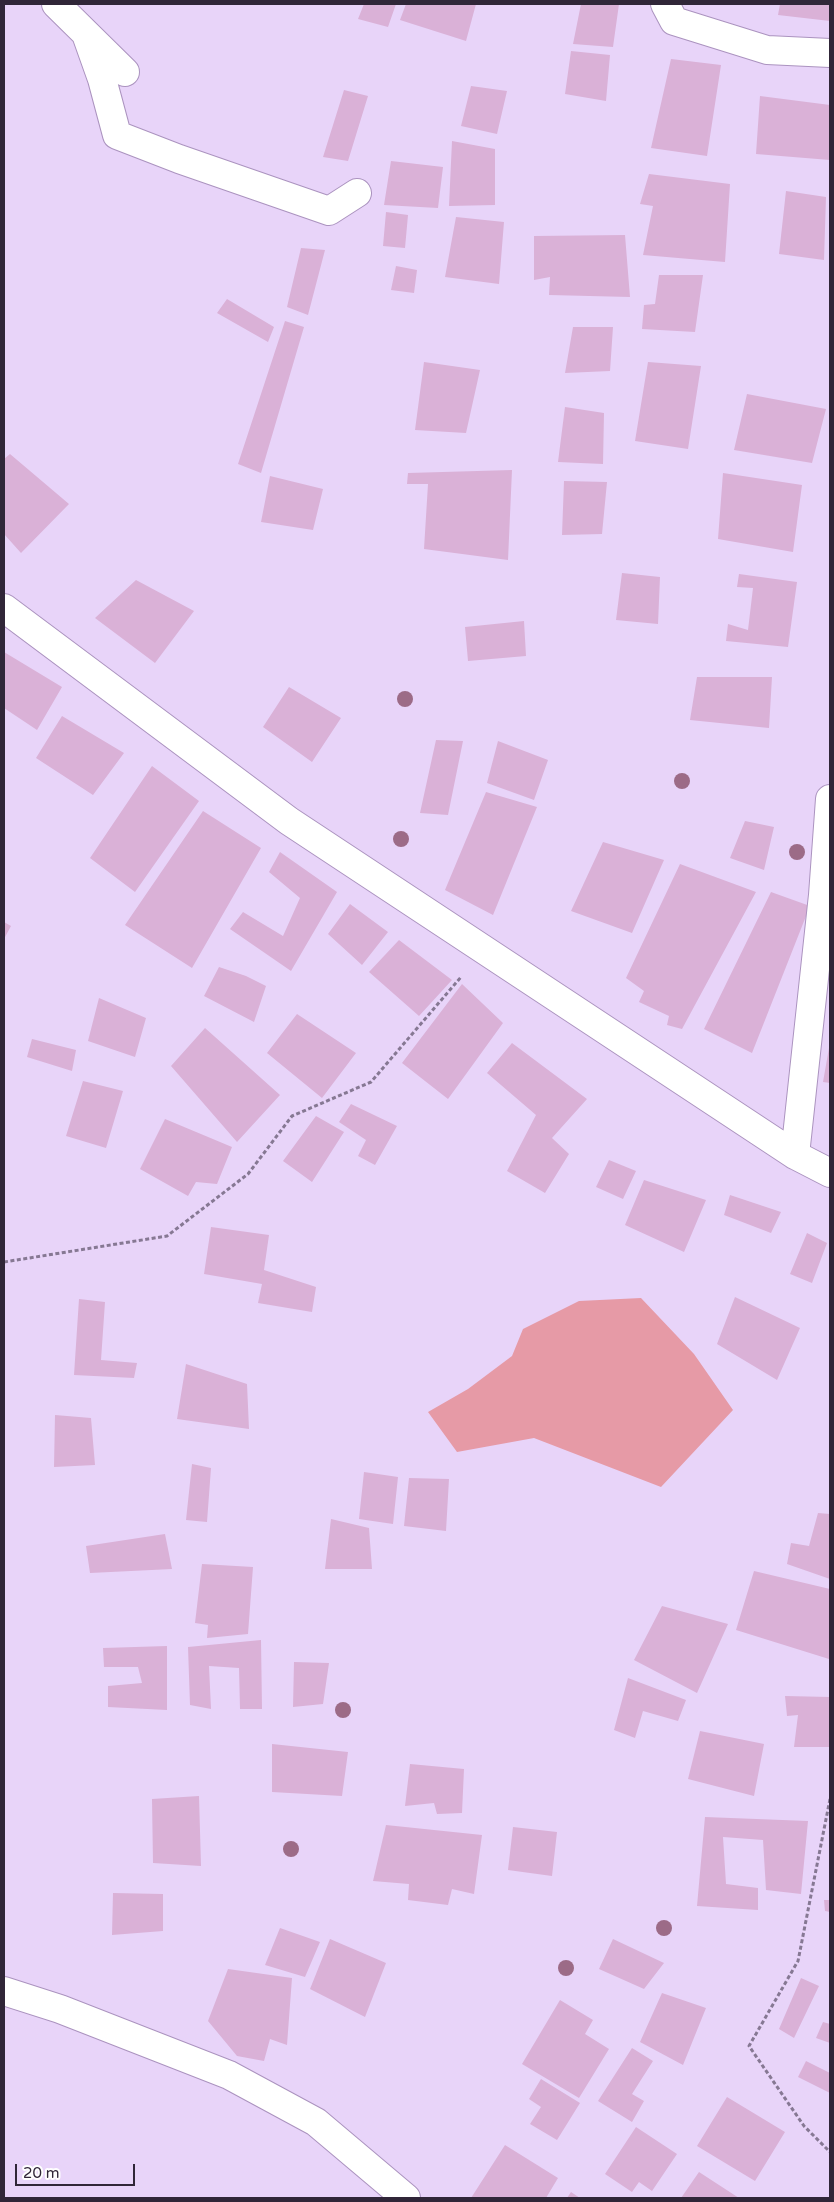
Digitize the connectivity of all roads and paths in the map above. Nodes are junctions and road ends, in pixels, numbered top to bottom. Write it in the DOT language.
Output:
graph roads {
  1 [pos="56,4"];
  2 [pos="665,4"];
  3 [pos="86,34"];
  4 [pos="830,53"];
  5 [pos="125,72"];
  6 [pos="357,193"];
  7 [pos="4,608"];
  8 [pos="830,798"];
  9 [pos="484,950"];
  10 [pos="795,1155"];
  11 [pos="830,1173"];
  12 [pos="4,1262"];
  13 [pos="830,1799"];
  14 [pos="4,1991"];
  15 [pos="830,2152"];
  16 [pos="406,2198"];
  1 -- 3 [label="street"];
  2 -- 4 [label="street"];
  3 -- 5 [label="street"];
  3 -- 6 [label="street"];
  7 -- 9 [label="street"];
  8 -- 10 [label="street"];
  9 -- 10 [label="street"];
  9 -- 12 [label="path"];
  10 -- 11 [label="street"];
  13 -- 15 [label="path"];
  14 -- 16 [label="street"];
}
